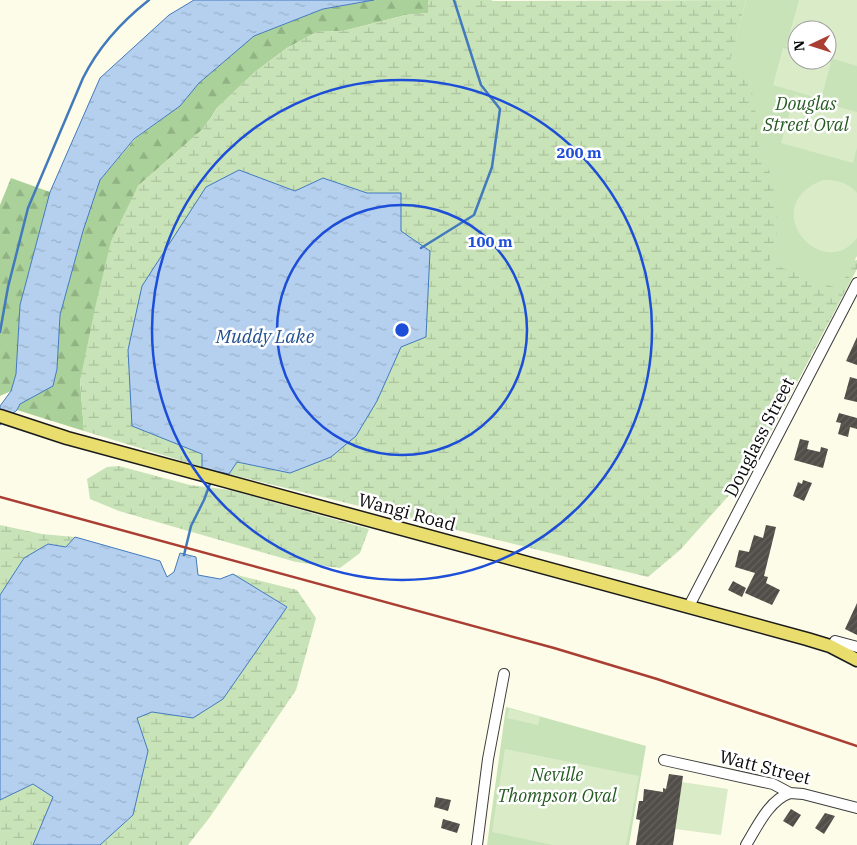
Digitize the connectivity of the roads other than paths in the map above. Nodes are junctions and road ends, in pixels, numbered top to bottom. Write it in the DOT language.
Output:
graph roads {
  1 [pos="857,283"];
  2 [pos="0,416"];
  3 [pos="689,606"];
  4 [pos="806,639"];
  5 [pos="835,641"];
  6 [pos="857,647"];
  7 [pos="857,660"];
  8 [pos="857,670"];
  9 [pos="504,674"];
  10 [pos="664,760"];
  11 [pos="790,793"];
  12 [pos="857,808"];
  13 [pos="477,845"];
  14 [pos="746,845"];
  1 -- 3 [label="street, Douglass Street"];
  2 -- 3 [label="main road, Wangi Road"];
  3 -- 4 [label="main road, Wangi Road"];
  4 -- 7 [label="main road"];
  4 -- 8 [label="main road"];
  5 -- 6 [label="street"];
  9 -- 13 [label="street"];
  10 -- 11 [label="street, Watt Street"];
  11 -- 12 [label="street, Watt Street"];
  11 -- 14 [label="street"];
}
